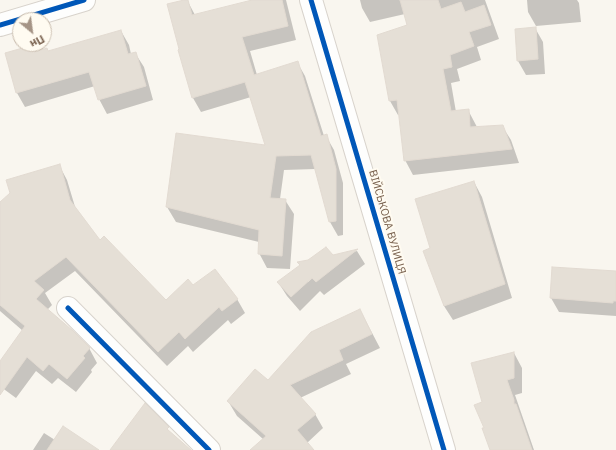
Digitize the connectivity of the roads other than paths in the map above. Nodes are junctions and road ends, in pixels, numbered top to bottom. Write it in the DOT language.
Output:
graph roads {
  1 [pos="84,0"];
  2 [pos="311,0"];
  3 [pos="0,25"];
  4 [pos="68,308"];
  5 [pos="209,450"];
  6 [pos="444,450"];
  1 -- 3 [label="street"];
  2 -- 6 [label="street, ВІЙСЬКОВА ВУЛИЦЯ"];
  4 -- 5 [label="street"];
}
